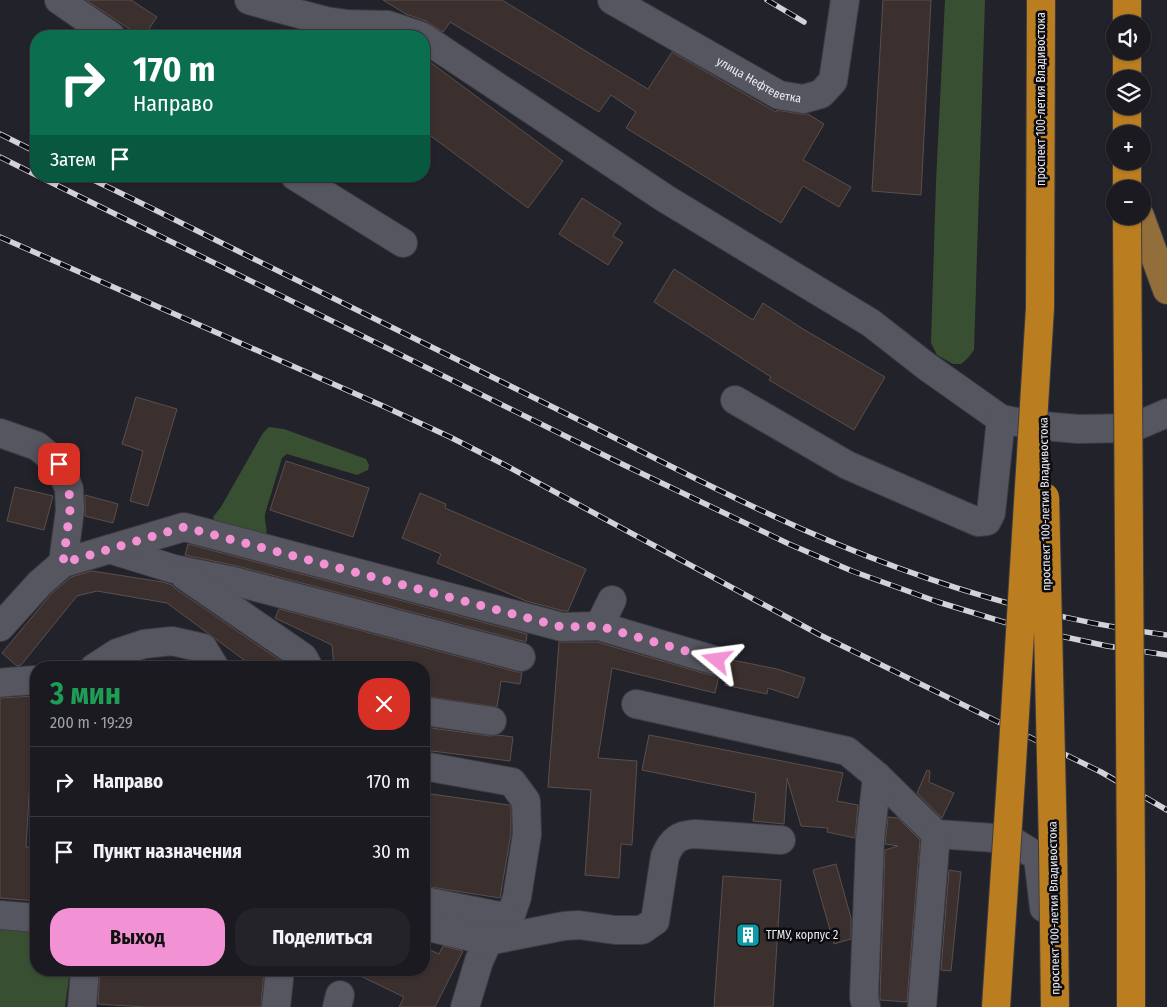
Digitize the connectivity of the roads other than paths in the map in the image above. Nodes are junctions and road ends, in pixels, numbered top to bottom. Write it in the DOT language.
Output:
graph roads {
  1 [pos="59,0"];
  2 [pos="249,0"];
  3 [pos="612,0"];
  4 [pos="845,0"];
  5 [pos="1041,0"];
  6 [pos="1127,0"];
  7 [pos="1127,15"];
  8 [pos="102,30"];
  9 [pos="402,30"];
  10 [pos="430,42"];
  11 [pos="305,182"];
  12 [pos="1127,225"];
  13 [pos="1143,225"];
  14 [pos="403,243"];
  15 [pos="1167,290"];
  16 [pos="1040,308"];
  17 [pos="735,400"];
  18 [pos="1167,412"];
  19 [pos="1001,419"];
  20 [pos="0,433"];
  21 [pos="109,549"];
  22 [pos="63,563"];
  23 [pos="174,568"];
  24 [pos="612,600"];
  25 [pos="599,626"];
  26 [pos="0,627"];
  27 [pos="521,657"];
  28 [pos="717,660"];
  29 [pos="106,661"];
  30 [pos="211,661"];
  31 [pos="305,661"];
  32 [pos="30,680"];
  33 [pos="0,683"];
  34 [pos="636,704"];
  35 [pos="430,712"];
  36 [pos="492,721"];
  37 [pos="430,767"];
  38 [pos="878,776"];
  39 [pos="936,834"];
  40 [pos="781,840"];
  41 [pos="430,902"];
  42 [pos="0,915"];
  43 [pos="30,918"];
  44 [pos="510,918"];
  45 [pos="430,927"];
  46 [pos="488,941"];
  47 [pos="85,976"];
  48 [pos="279,976"];
  49 [pos="82,1007"];
  50 [pos="276,1007"];
  51 [pos="465,1007"];
  52 [pos="866,1007"];
  53 [pos="922,1007"];
  54 [pos="996,1007"];
  55 [pos="1045,1007"];
  56 [pos="1055,1007"];
  57 [pos="1131,1007"];
  1 -- 8 [label="lane"];
  2 -- 9 [label="lane"];
  3 -- 4 [label="lane, улица Нефтеветка"];
  5 -- 16 [label="highway, проспект 100-летия Владивостока"];
  6 -- 7 [label="highway"];
  10 -- 19 [label="lane"];
  11 -- 14 [label="lane"];
  12 -- 57 [label="highway, bridge"];
  13 -- 15 [label="main road"];
  16 -- 54 [label="highway, bridge"];
  16 -- 56 [label="highway, проспект 100-летия Владивостока, bridge"];
  17 -- 19 [label="lane"];
  18 -- 19 [label="lane"];
  20 -- 22 [label="lane"];
  21 -- 22 [label="lane"];
  21 -- 23 [label="lane"];
  21 -- 25 [label="lane"];
  22 -- 26 [label="lane"];
  23 -- 27 [label="lane"];
  23 -- 31 [label="lane"];
  24 -- 25 [label="lane"];
  25 -- 28 [label="lane"];
  29 -- 30 [label="lane"];
  32 -- 33 [label="lane"];
  34 -- 38 [label="lane"];
  35 -- 36 [label="lane"];
  37 -- 44 [label="lane"];
  38 -- 39 [label="lane"];
  38 -- 52 [label="lane"];
  39 -- 53 [label="lane"];
  39 -- 55 [label="lane"];
  40 -- 46 [label="lane"];
  41 -- 44 [label="lane"];
  42 -- 43 [label="lane"];
  44 -- 46 [label="lane"];
  45 -- 46 [label="lane"];
  46 -- 51 [label="lane"];
  47 -- 49 [label="lane"];
  48 -- 50 [label="lane"];
}
